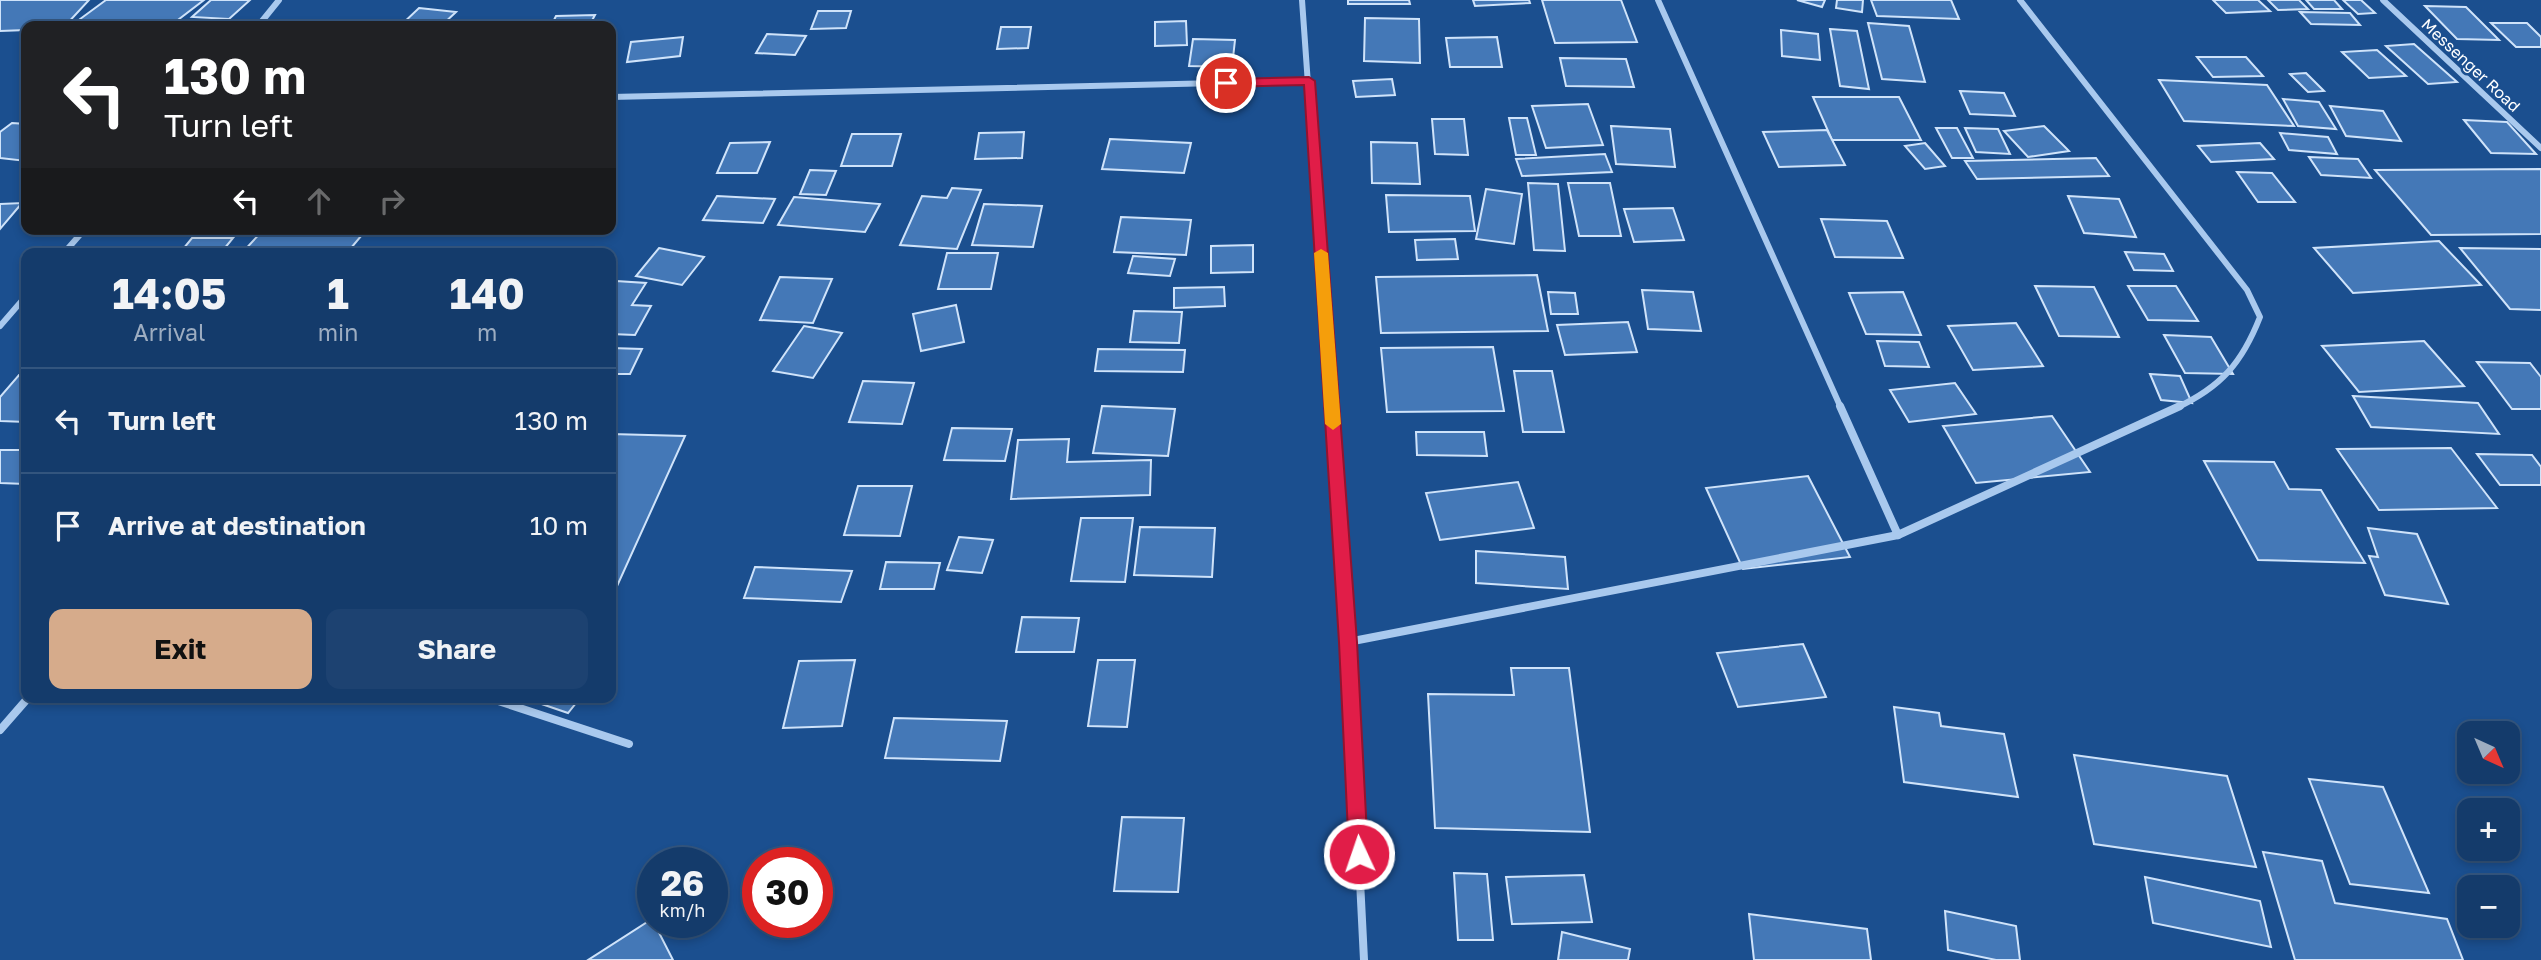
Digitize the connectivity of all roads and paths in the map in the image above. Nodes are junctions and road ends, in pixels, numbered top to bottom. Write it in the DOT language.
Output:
graph roads {
  1 [pos="279,0"];
  2 [pos="1302,0"];
  3 [pos="1658,0"];
  4 [pos="2020,0"];
  5 [pos="2383,0"];
  6 [pos="262,21"];
  7 [pos="1309,81"];
  8 [pos="616,97"];
  9 [pos="2541,148"];
  10 [pos="21,302"];
  11 [pos="0,326"];
  12 [pos="1898,535"];
  13 [pos="1348,642"];
  14 [pos="24,703"];
  15 [pos="507,703"];
  16 [pos="0,730"];
  17 [pos="629,744"];
  18 [pos="1364,960"];
  1 -- 6 [label="street"];
  2 -- 7 [label="street"];
  3 -- 12 [label="street"];
  4 -- 12 [label="street"];
  5 -- 9 [label="street, Messenger Road"];
  7 -- 8 [label="street"];
  7 -- 13 [label="street"];
  10 -- 11 [label="street"];
  12 -- 13 [label="street"];
  13 -- 18 [label="street"];
  14 -- 16 [label="street"];
  15 -- 17 [label="street"];
}
